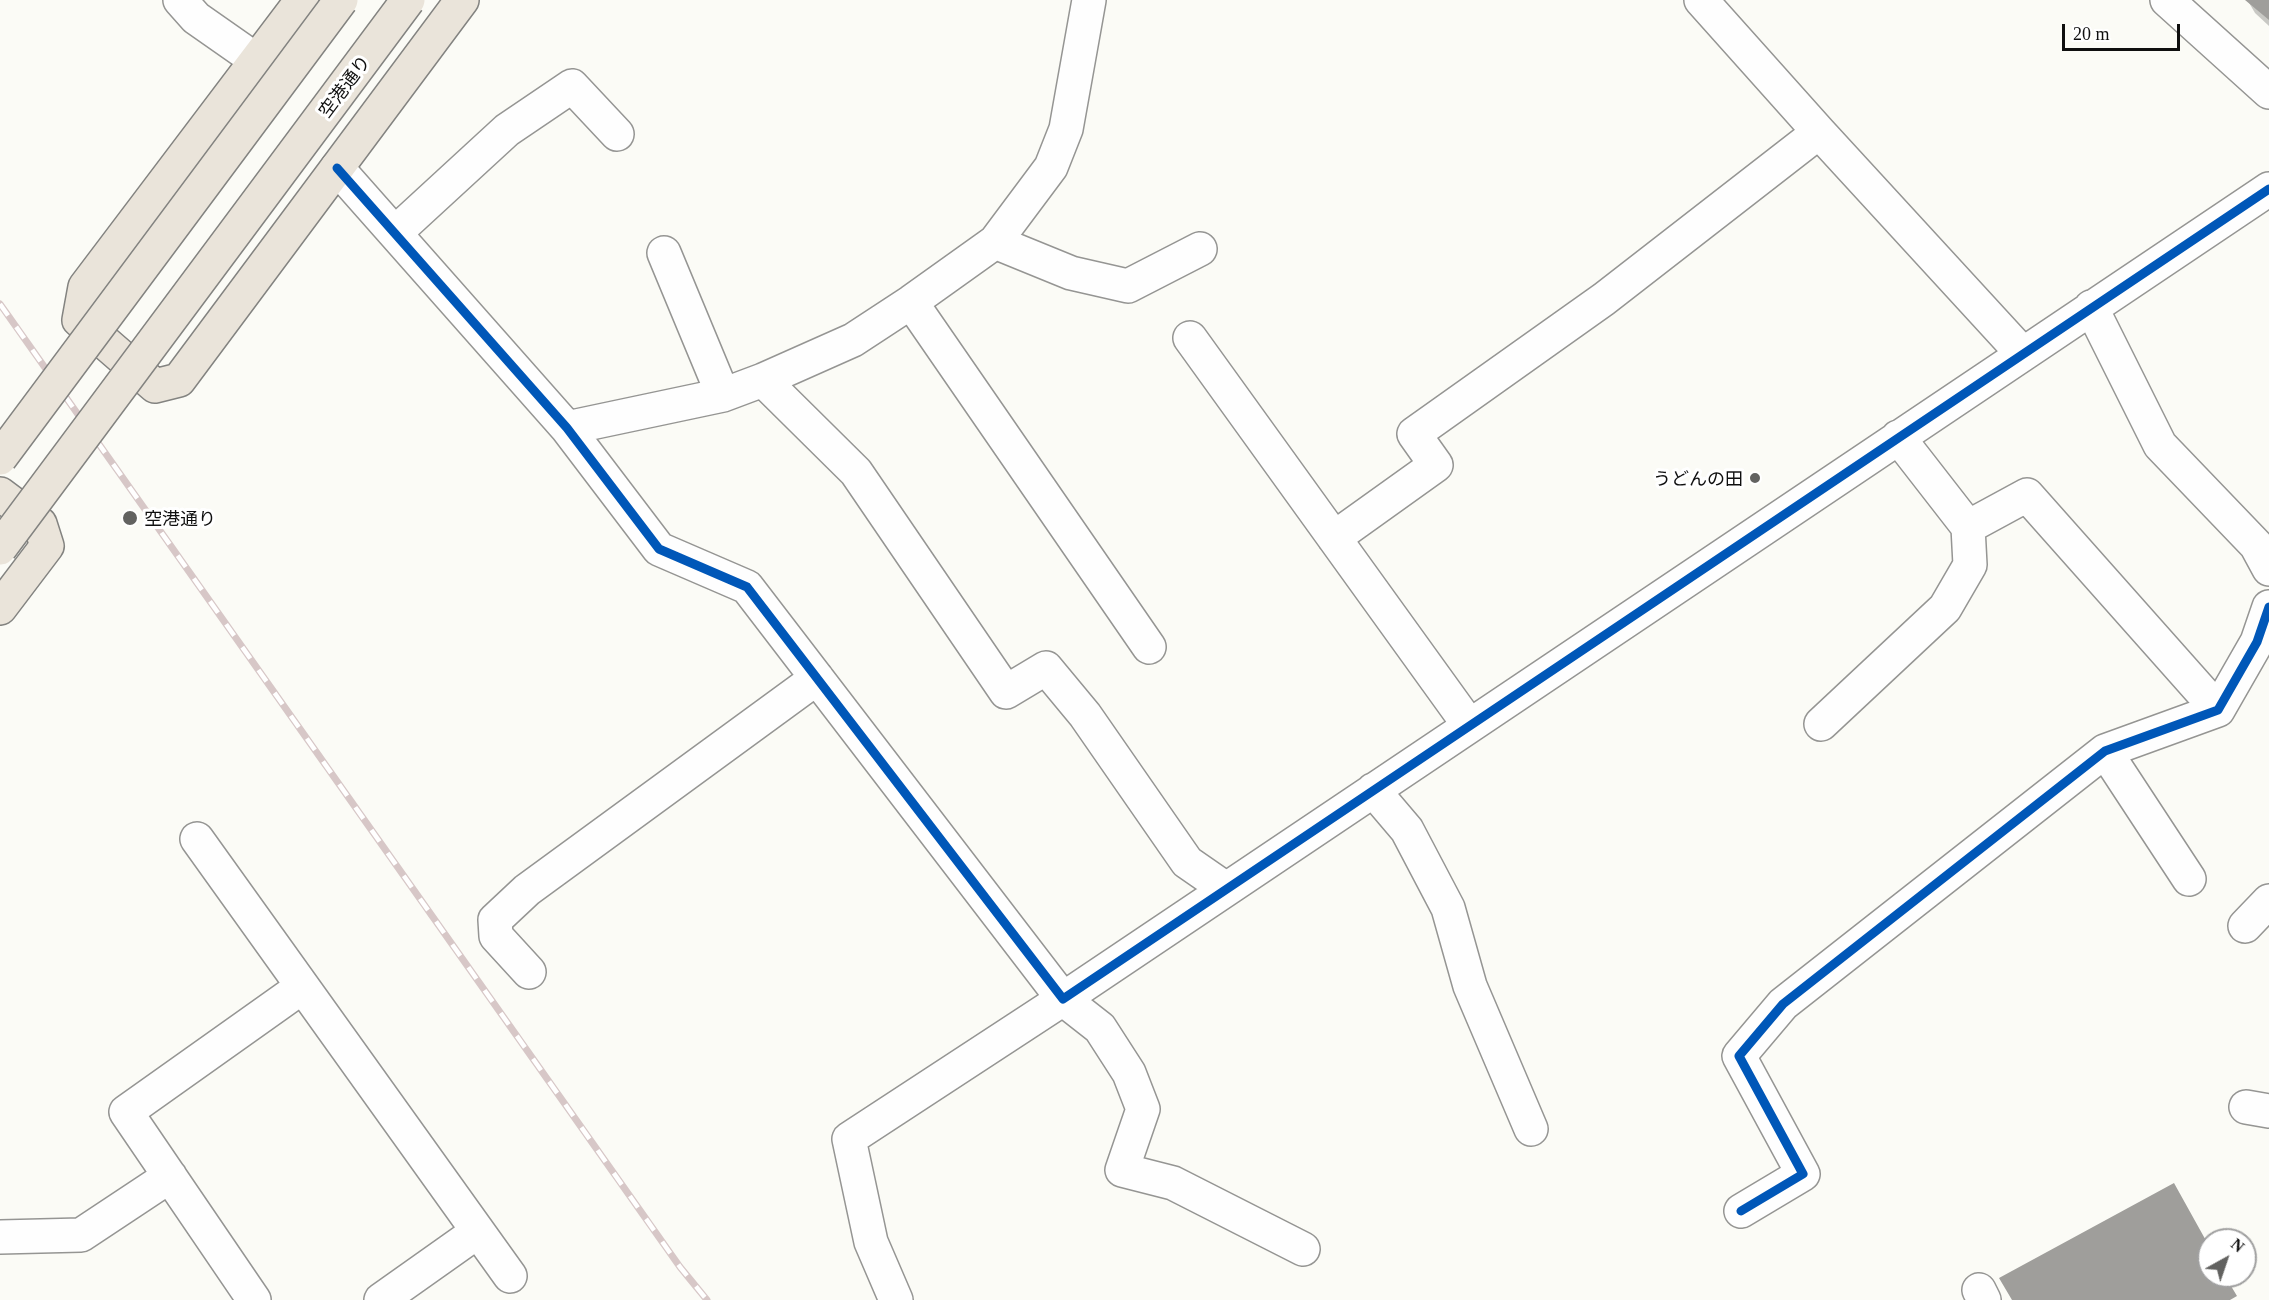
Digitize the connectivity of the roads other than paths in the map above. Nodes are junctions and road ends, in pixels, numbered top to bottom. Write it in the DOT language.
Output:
graph roads {
  1 [pos="180,0"];
  2 [pos="302,0"];
  3 [pos="341,0"];
  4 [pos="408,0"];
  5 [pos="462,0"];
  6 [pos="1089,0"];
  7 [pos="2169,1"];
  8 [pos="1716,5"];
  9 [pos="256,60"];
  10 [pos="2269,92"];
  11 [pos="1819,132"];
  12 [pos="617,134"];
  13 [pos="337,168"];
  14 [pos="2269,189"];
  15 [pos="395,233"];
  16 [pos="995,242"];
  17 [pos="1200,249"];
  18 [pos="664,253"];
  19 [pos="911,302"];
  20 [pos="2091,307"];
  21 [pos="1190,338"];
  22 [pos="2022,353"];
  23 [pos="763,380"];
  24 [pos="723,395"];
  25 [pos="567,428"];
  26 [pos="1898,437"];
  27 [pos="0,458"];
  28 [pos="0,494"];
  29 [pos="1968,527"];
  30 [pos="1334,538"];
  31 [pos="0,548"];
  32 [pos="2269,569"];
  33 [pos="2269,607"];
  34 [pos="0,608"];
  35 [pos="1149,647"];
  36 [pos="817,678"];
  37 [pos="2218,710"];
  38 [pos="1821,724"];
  39 [pos="1469,725"];
  40 [pos="2105,751"];
  41 [pos="1373,790"];
  42 [pos="197,839"];
  43 [pos="2189,879"];
  44 [pos="1226,889"];
  45 [pos="2269,902"];
  46 [pos="2245,926"];
  47 [pos="529,972"];
  48 [pos="302,987"];
  49 [pos="1063,999"];
  50 [pos="1531,1129"];
  51 [pos="170,1176"];
  52 [pos="1741,1211"];
  53 [pos="477,1232"];
  54 [pos="0,1237"];
  55 [pos="1303,1250"];
  56 [pos="510,1276"];
  57 [pos="254,1300"];
  58 [pos="381,1300"];
  59 [pos="896,1300"];
  1 -- 9 [label="street"];
  2 -- 9 [label="highway"];
  3 -- 27 [label="highway, bridge"];
  4 -- 31 [label="highway, 空港通り, bridge"];
  5 -- 13 [label="highway"];
  6 -- 16 [label="street"];
  7 -- 10 [label="street"];
  8 -- 11 [label="street"];
  9 -- 13 [label="highway"];
  11 -- 22 [label="street"];
  11 -- 30 [label="street"];
  12 -- 15 [label="street"];
  13 -- 15 [label="street"];
  14 -- 20 [label="street"];
  15 -- 25 [label="street"];
  16 -- 17 [label="street"];
  16 -- 19 [label="street"];
  18 -- 24 [label="street"];
  19 -- 23 [label="street"];
  19 -- 35 [label="street"];
  20 -- 22 [label="street"];
  20 -- 32 [label="street"];
  21 -- 30 [label="street"];
  22 -- 26 [label="street"];
  23 -- 24 [label="street"];
  23 -- 44 [label="street"];
  24 -- 25 [label="street"];
  25 -- 36 [label="street"];
  26 -- 29 [label="street"];
  26 -- 39 [label="street"];
  28 -- 34 [label="highway"];
  29 -- 37 [label="street"];
  29 -- 38 [label="street"];
  30 -- 39 [label="street"];
  33 -- 37 [label="street"];
  36 -- 47 [label="street"];
  36 -- 49 [label="street"];
  37 -- 40 [label="street"];
  39 -- 41 [label="street"];
  40 -- 43 [label="street"];
  40 -- 52 [label="street"];
  41 -- 44 [label="street"];
  41 -- 50 [label="street"];
  42 -- 48 [label="street"];
  44 -- 49 [label="street"];
  45 -- 46 [label="street"];
  48 -- 51 [label="street"];
  48 -- 53 [label="street"];
  49 -- 55 [label="street"];
  49 -- 59 [label="street"];
  51 -- 54 [label="street"];
  51 -- 57 [label="street"];
  53 -- 56 [label="street"];
  53 -- 58 [label="street"];
}
